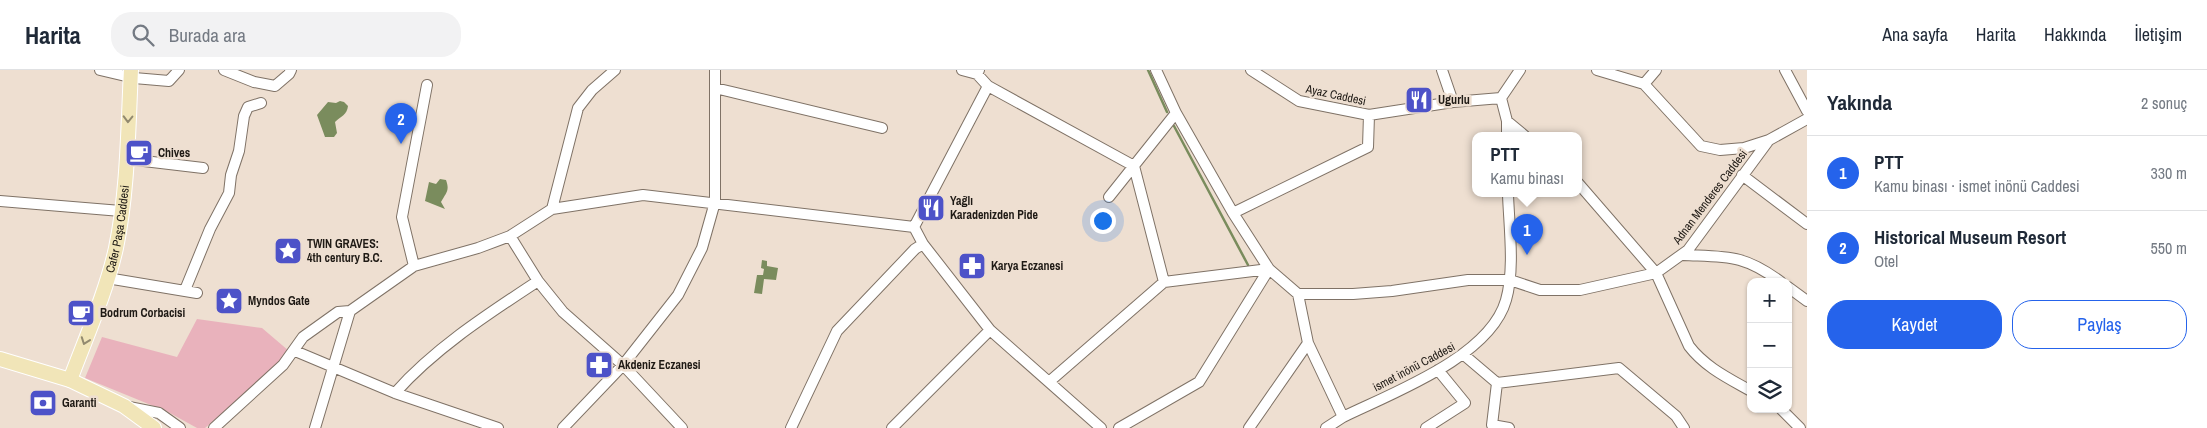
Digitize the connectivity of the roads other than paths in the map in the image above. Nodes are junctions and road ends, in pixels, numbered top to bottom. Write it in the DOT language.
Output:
graph roads {
  1 [pos="100,70"];
  2 [pos="179,70"];
  3 [pos="224,70"];
  4 [pos="291,70"];
  5 [pos="614,70"];
  6 [pos="715,70"];
  7 [pos="962,70"];
  8 [pos="1156,70"];
  9 [pos="1251,70"];
  10 [pos="1442,70"];
  11 [pos="1520,70"];
  12 [pos="1597,70"];
  13 [pos="1656,70"];
  14 [pos="1785,70"];
  15 [pos="978,72"];
  16 [pos="131,74"];
  17 [pos="1644,84"];
  18 [pos="427,85"];
  19 [pos="988,86"];
  20 [pos="715,88"];
  21 [pos="1501,98"];
  22 [pos="1453,102"];
  23 [pos="261,103"];
  24 [pos="1176,113"];
  25 [pos="1369,115"];
  26 [pos="1806,120"];
  27 [pos="1507,121"];
  28 [pos="882,128"];
  29 [pos="1507,132"];
  30 [pos="1520,132"];
  31 [pos="1769,140"];
  32 [pos="127,158"];
  33 [pos="1134,166"];
  34 [pos="203,168"];
  35 [pos="1742,175"];
  36 [pos="1582,188"];
  37 [pos="1109,197"];
  38 [pos="1508,197"];
  39 [pos="0,201"];
  40 [pos="715,202"];
  41 [pos="552,209"];
  42 [pos="121,211"];
  43 [pos="1233,213"];
  44 [pos="1807,224"];
  45 [pos="914,227"];
  46 [pos="510,236"];
  47 [pos="923,244"];
  48 [pos="1682,255"];
  49 [pos="414,266"];
  50 [pos="1269,269"];
  51 [pos="1656,273"];
  52 [pos="107,278"];
  53 [pos="1776,278"];
  54 [pos="1510,280"];
  55 [pos="538,281"];
  56 [pos="1164,282"];
  57 [pos="185,290"];
  58 [pos="1792,290"];
  59 [pos="197,293"];
  60 [pos="1298,294"];
  61 [pos="1807,301"];
  62 [pos="350,311"];
  63 [pos="990,330"];
  64 [pos="1308,343"];
  65 [pos="294,351"];
  66 [pos="1464,355"];
  67 [pos="0,359"];
  68 [pos="623,365"];
  69 [pos="334,368"];
  70 [pos="1438,370"];
  71 [pos="70,380"];
  72 [pos="1050,381"];
  73 [pos="1497,383"];
  74 [pos="1747,389"];
  75 [pos="395,393"];
  76 [pos="124,406"];
  77 [pos="1785,413"];
  78 [pos="1343,417"];
  79 [pos="1491,426"];
  80 [pos="153,427"];
  81 [pos="180,428"];
  82 [pos="214,428"];
  83 [pos="315,428"];
  84 [pos="498,428"];
  85 [pos="564,428"];
  86 [pos="682,428"];
  87 [pos="791,428"];
  88 [pos="892,428"];
  89 [pos="1101,428"];
  90 [pos="1119,428"];
  91 [pos="1249,428"];
  92 [pos="1326,428"];
  93 [pos="1426,428"];
  94 [pos="1509,428"];
  95 [pos="1684,428"];
  96 [pos="1800,428"];
  1 -- 16 [label="street"];
  2 -- 16 [label="street"];
  3 -- 4 [label="street"];
  5 -- 41 [label="street"];
  6 -- 20 [label="street"];
  7 -- 15 [label="street"];
  8 -- 24 [label="street"];
  9 -- 25 [label="street, Ayaz Caddesi"];
  10 -- 22 [label="street"];
  11 -- 21 [label="street"];
  12 -- 17 [label="street"];
  13 -- 17 [label="street"];
  14 -- 26 [label="street"];
  15 -- 19 [label="street"];
  16 -- 32 [label="main road, Cafer Paşa Caddesi, one-way"];
  17 -- 31 [label="street"];
  18 -- 49 [label="street"];
  19 -- 33 [label="street"];
  19 -- 45 [label="street"];
  20 -- 28 [label="street"];
  20 -- 40 [label="street"];
  21 -- 22 [label="street, Ayaz Caddesi"];
  21 -- 27 [label="street"];
  22 -- 25 [label="street, Ayaz Caddesi"];
  23 -- 57 [label="street"];
  24 -- 33 [label="street"];
  24 -- 43 [label="street"];
  25 -- 43 [label="street"];
  26 -- 31 [label="street, Adnan Menderes Caddesi"];
  27 -- 29 [label="street"];
  27 -- 30 [label="street"];
  31 -- 35 [label="street, Adnan Menderes Caddesi"];
  32 -- 34 [label="street"];
  32 -- 42 [label="main road, Cafer Paşa Caddesi"];
  33 -- 37 [label="street"];
  33 -- 56 [label="street"];
  35 -- 44 [label="street"];
  35 -- 48 [label="street, Adnan Menderes Caddesi"];
  36 -- 51 [label="street"];
  38 -- 54 [label="street, ismet inönü Caddesi"];
  39 -- 42 [label="street"];
  40 -- 41 [label="street"];
  40 -- 45 [label="street"];
  40 -- 68 [label="street"];
  41 -- 46 [label="street"];
  42 -- 52 [label="main road, Cafer Paşa Caddesi"];
  43 -- 50 [label="street"];
  45 -- 47 [label="street"];
  46 -- 49 [label="street"];
  46 -- 55 [label="street"];
  47 -- 63 [label="street"];
  47 -- 87 [label="street"];
  48 -- 51 [label="street, Adnan Menderes Caddesi"];
  48 -- 53 [label="street"];
  49 -- 62 [label="street"];
  50 -- 56 [label="street"];
  50 -- 60 [label="street"];
  50 -- 90 [label="street"];
  51 -- 54 [label="street, Adnan Menderes Caddesi"];
  51 -- 74 [label="street"];
  52 -- 57 [label="street"];
  52 -- 71 [label="main road, Cafer Paşa Caddesi, one-way"];
  54 -- 60 [label="street, Adnan Menderes Caddesi"];
  54 -- 66 [label="street, ismet inönü Caddesi"];
  55 -- 68 [label="street"];
  55 -- 75 [label="street"];
  56 -- 72 [label="street"];
  57 -- 59 [label="street"];
  58 -- 61 [label="street"];
  60 -- 64 [label="street"];
  62 -- 65 [label="street"];
  62 -- 69 [label="street"];
  63 -- 72 [label="street"];
  63 -- 88 [label="street"];
  64 -- 78 [label="street"];
  64 -- 91 [label="street"];
  65 -- 69 [label="street"];
  65 -- 82 [label="street"];
  66 -- 70 [label="street, ismet inönü Caddesi"];
  66 -- 73 [label="street"];
  67 -- 71 [label="main road"];
  68 -- 85 [label="street"];
  68 -- 86 [label="street"];
  69 -- 75 [label="street"];
  69 -- 83 [label="street"];
  70 -- 78 [label="street, ismet inönü Caddesi"];
  70 -- 93 [label="street"];
  71 -- 76 [label="main road"];
  72 -- 89 [label="street"];
  73 -- 79 [label="street"];
  73 -- 95 [label="street"];
  75 -- 84 [label="street"];
  76 -- 80 [label="main road"];
  76 -- 81 [label="street"];
  77 -- 96 [label="street"];
  78 -- 92 [label="street, ismet inönü Caddesi"];
  79 -- 94 [label="street"];
}
